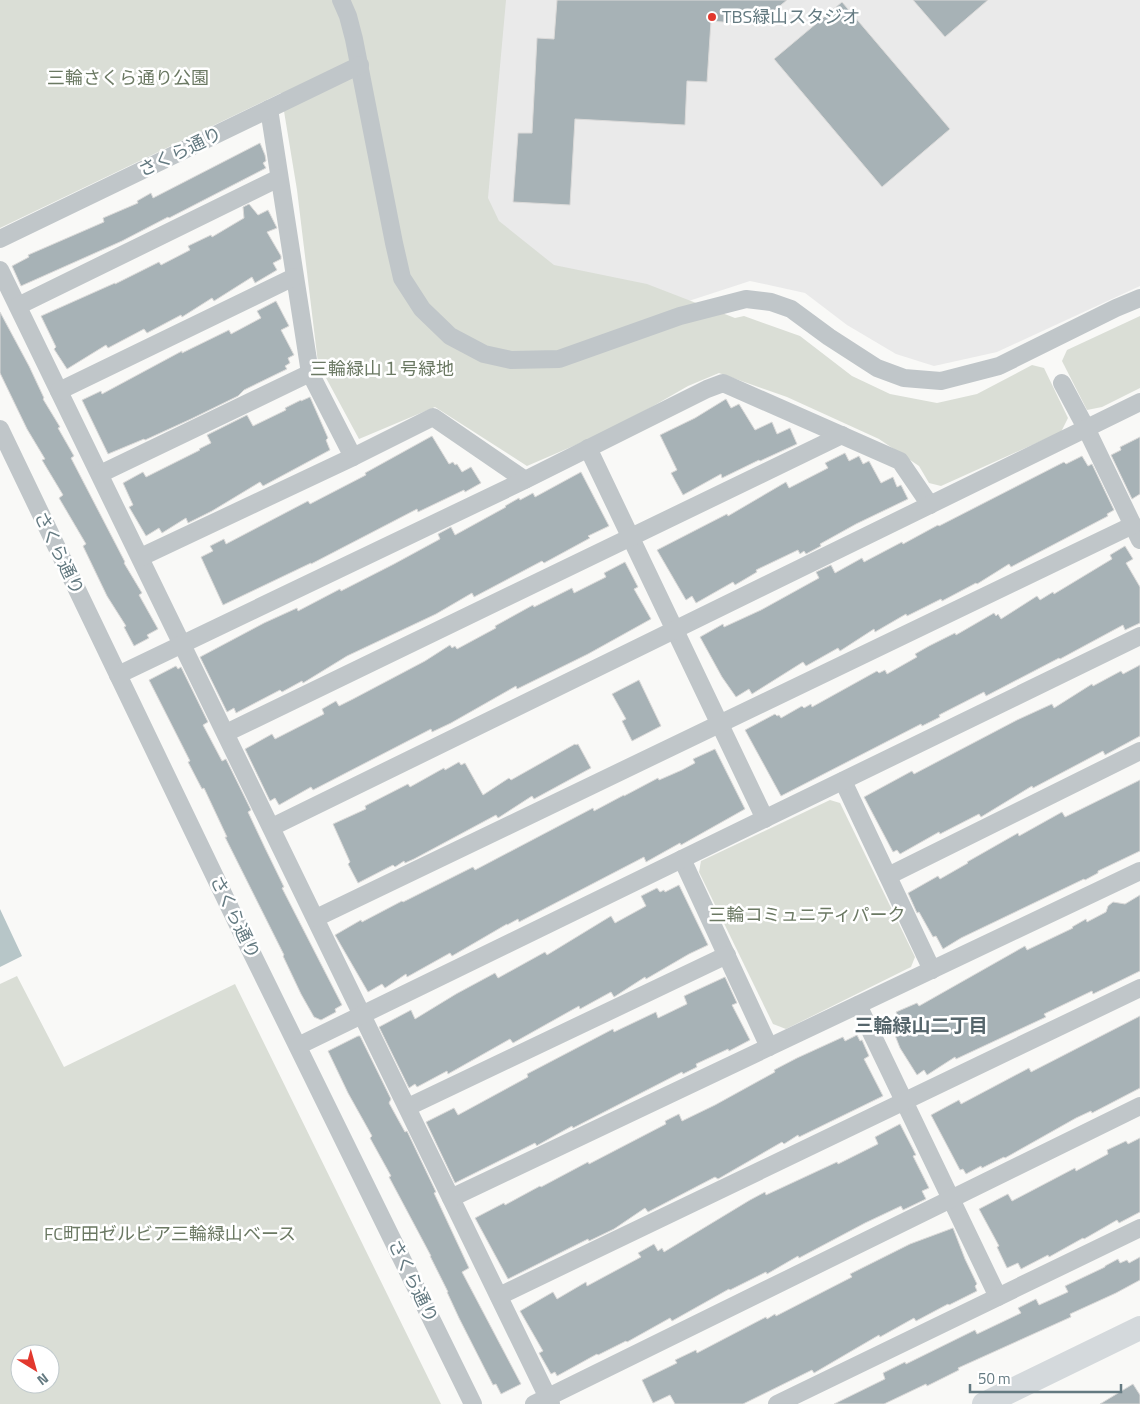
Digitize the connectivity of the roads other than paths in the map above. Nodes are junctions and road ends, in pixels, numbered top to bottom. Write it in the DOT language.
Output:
graph roads {
  1 [pos="341,0"];
  2 [pos="360,64"];
  3 [pos="269,109"];
  4 [pos="280,178"];
  5 [pos="0,239"];
  6 [pos="0,270"];
  7 [pos="294,276"];
  8 [pos="1140,298"];
  9 [pos="18,306"];
  10 [pos="310,373"];
  11 [pos="1062,384"];
  12 [pos="59,391"];
  13 [pos="1140,402"];
  14 [pos="1086,428"];
  15 [pos="0,429"];
  16 [pos="842,435"];
  17 [pos="588,448"];
  18 [pos="354,457"];
  19 [pos="100,474"];
  20 [pos="525,480"];
  21 [pos="930,505"];
  22 [pos="1136,532"];
  23 [pos="631,537"];
  24 [pos="141,558"];
  25 [pos="675,630"];
  26 [pos="1140,636"];
  27 [pos="183,645"];
  28 [pos="118,675"];
  29 [pos="719,724"];
  30 [pos="226,733"];
  31 [pos="1140,751"];
  32 [pos="843,781"];
  33 [pos="764,819"];
  34 [pos="272,827"];
  35 [pos="682,859"];
  36 [pos="1140,871"];
  37 [pos="888,876"];
  38 [pos="316,918"];
  39 [pos="727,955"];
  40 [pos="932,970"];
  41 [pos="1140,988"];
  42 [pos="858,1005"];
  43 [pos="363,1015"];
  44 [pos="298,1046"];
  45 [pos="769,1047"];
  46 [pos="904,1101"];
  47 [pos="1140,1106"];
  48 [pos="408,1107"];
  49 [pos="451,1198"];
  50 [pos="951,1199"];
  51 [pos="1140,1228"];
  52 [pos="499,1296"];
  53 [pos="998,1296"];
  54 [pos="1140,1328"];
  55 [pos="544,1402"];
  56 [pos="473,1404"];
  57 [pos="777,1404"];
  58 [pos="984,1404"];
  1 -- 2 [label="street"];
  2 -- 3 [label="street, さくら通り"];
  2 -- 8 [label="street"];
  3 -- 4 [label="street"];
  3 -- 5 [label="street, さくら通り"];
  4 -- 7 [label="street"];
  4 -- 9 [label="street"];
  6 -- 9 [label="street"];
  7 -- 10 [label="street"];
  7 -- 12 [label="street"];
  9 -- 12 [label="street"];
  10 -- 18 [label="street"];
  10 -- 19 [label="street"];
  11 -- 14 [label="street"];
  12 -- 19 [label="street"];
  13 -- 14 [label="street"];
  14 -- 21 [label="street"];
  14 -- 22 [label="street"];
  15 -- 28 [label="street, さくら通り"];
  16 -- 17 [label="street"];
  16 -- 21 [label="street"];
  16 -- 23 [label="street"];
  17 -- 20 [label="street"];
  17 -- 23 [label="street"];
  18 -- 20 [label="street"];
  18 -- 24 [label="street"];
  19 -- 24 [label="street"];
  20 -- 27 [label="street"];
  21 -- 25 [label="street"];
  22 -- 29 [label="street"];
  23 -- 25 [label="street"];
  23 -- 30 [label="street"];
  24 -- 27 [label="street"];
  25 -- 29 [label="street"];
  25 -- 34 [label="street"];
  26 -- 32 [label="street"];
  27 -- 28 [label="street"];
  27 -- 30 [label="street"];
  28 -- 44 [label="street, さくら通り"];
  29 -- 33 [label="street"];
  29 -- 38 [label="street"];
  30 -- 34 [label="street"];
  31 -- 37 [label="street"];
  32 -- 33 [label="street"];
  32 -- 37 [label="street"];
  33 -- 35 [label="street"];
  34 -- 38 [label="street"];
  35 -- 39 [label="street"];
  35 -- 43 [label="street"];
  36 -- 40 [label="street"];
  37 -- 40 [label="street"];
  38 -- 43 [label="street"];
  39 -- 45 [label="street"];
  39 -- 48 [label="street"];
  40 -- 42 [label="street"];
  41 -- 46 [label="street"];
  42 -- 45 [label="street"];
  42 -- 46 [label="street"];
  43 -- 44 [label="street"];
  43 -- 48 [label="street"];
  44 -- 56 [label="street, さくら通り"];
  45 -- 49 [label="street"];
  46 -- 50 [label="street"];
  46 -- 52 [label="street"];
  47 -- 50 [label="street"];
  48 -- 49 [label="street"];
  49 -- 52 [label="street"];
  50 -- 53 [label="street"];
  50 -- 55 [label="street"];
  51 -- 53 [label="street"];
  52 -- 55 [label="street"];
  53 -- 57 [label="street"];
  54 -- 58 [label="street"];
}
